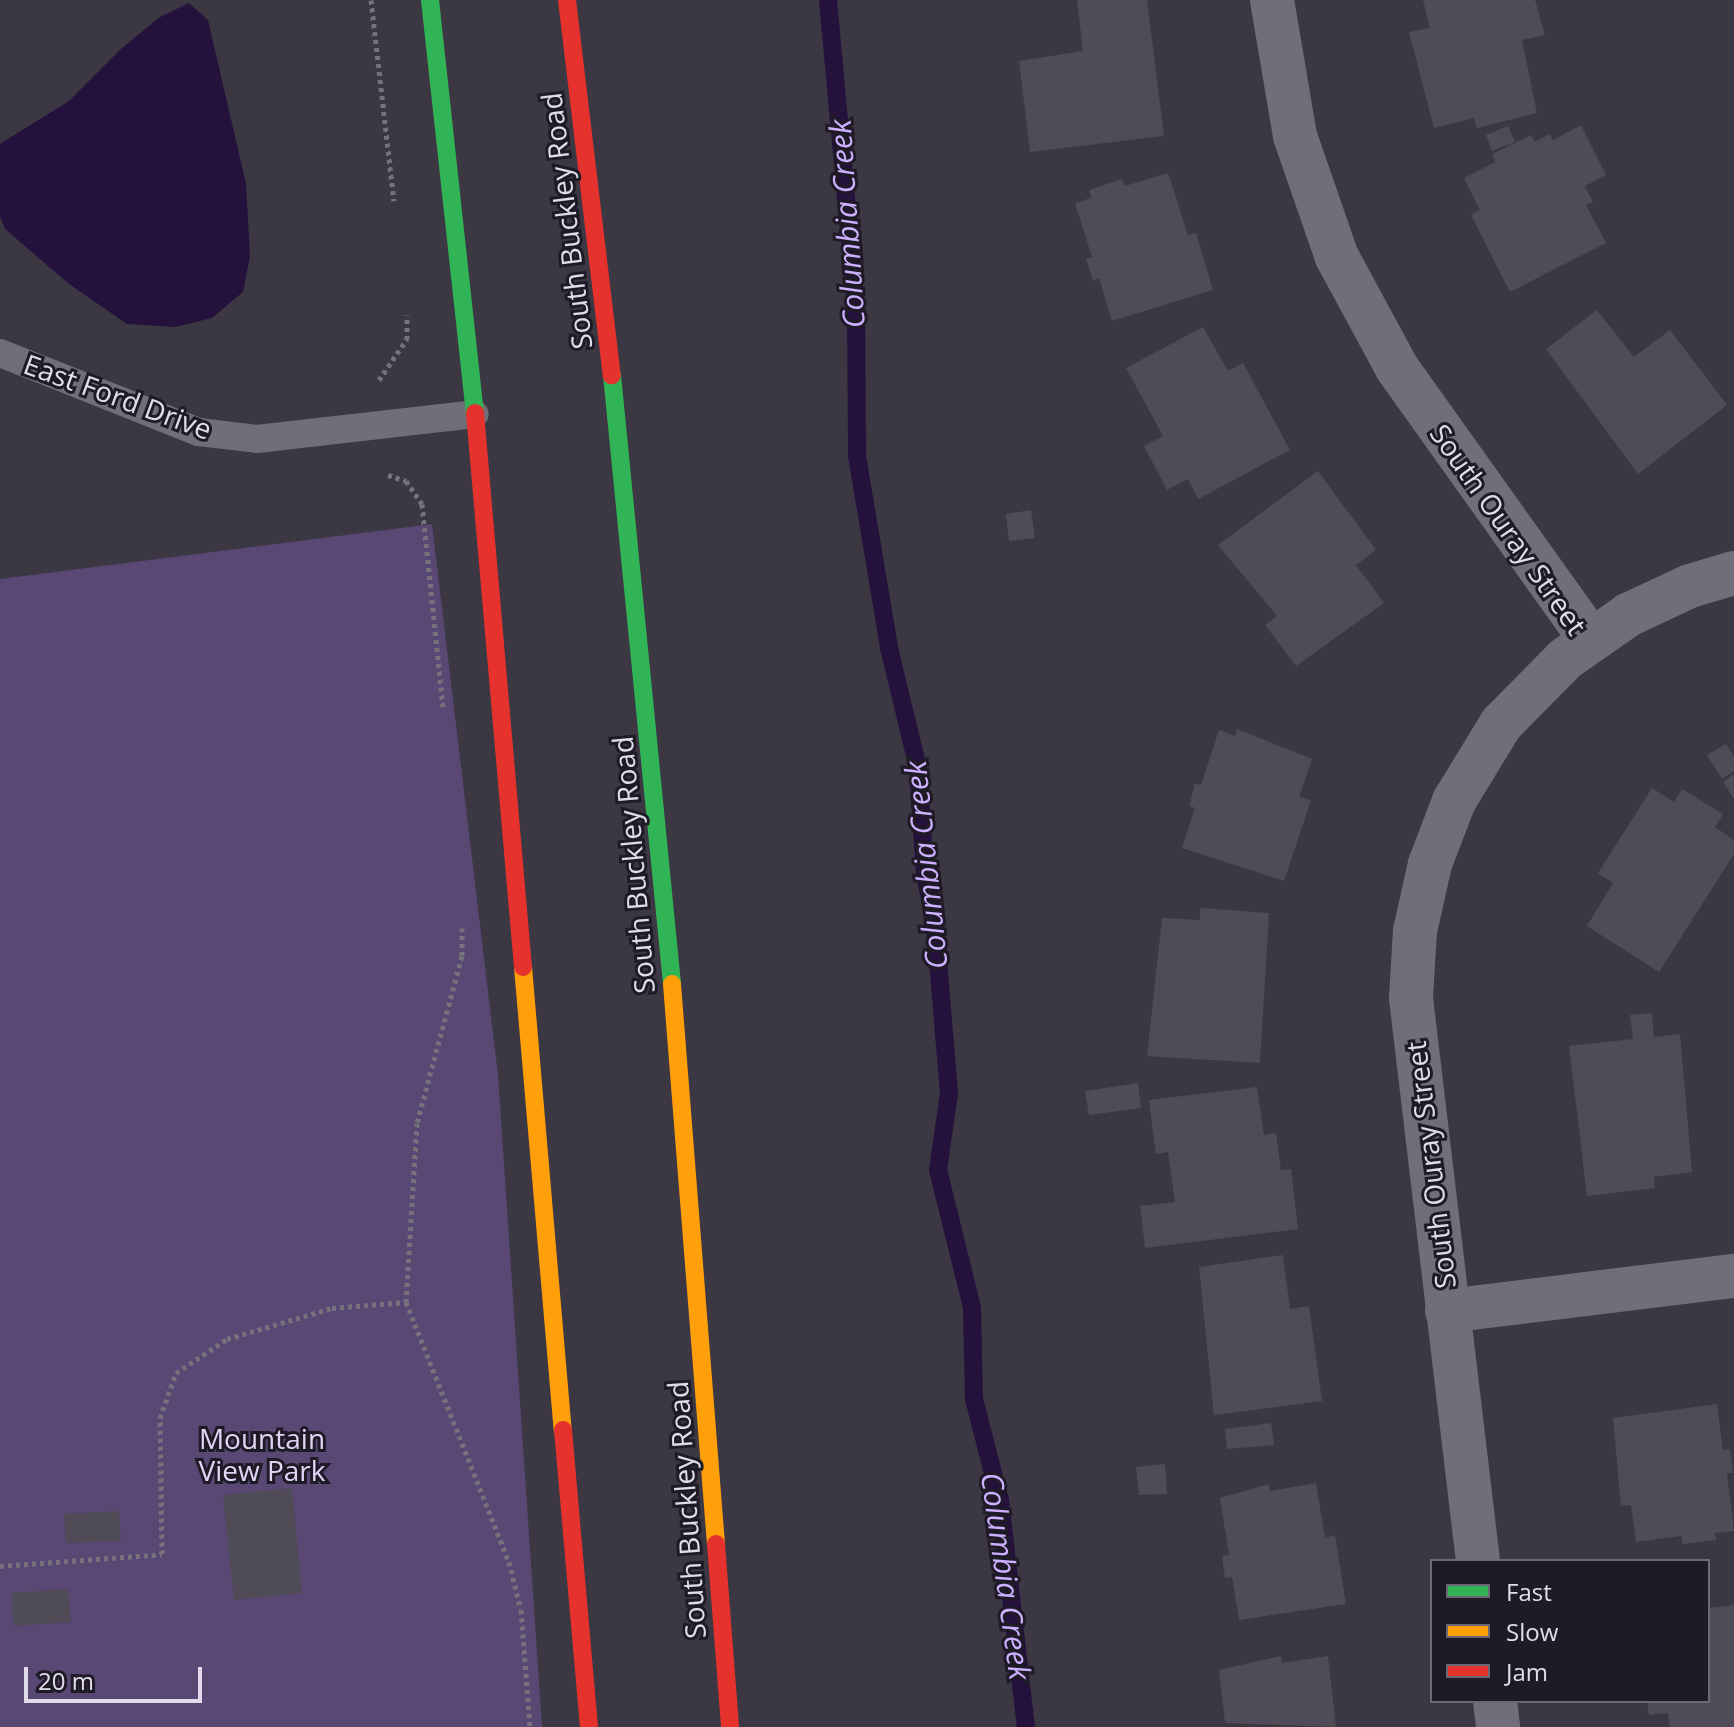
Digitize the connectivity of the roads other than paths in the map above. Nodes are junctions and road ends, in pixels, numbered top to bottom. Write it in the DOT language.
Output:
graph roads {
  1 [pos="430,0"];
  2 [pos="567,0"];
  3 [pos="1272,0"];
  4 [pos="0,353"];
  5 [pos="475,414"];
  6 [pos="1734,573"];
  7 [pos="1590,639"];
  8 [pos="1734,1276"];
  9 [pos="1447,1311"];
  10 [pos="1478,1559"];
  11 [pos="1495,1703"];
  12 [pos="589,1727"];
  13 [pos="730,1727"];
  14 [pos="1498,1727"];
  1 -- 5 [label="main road"];
  2 -- 13 [label="main road, South Buckley Road"];
  3 -- 7 [label="street, South Ouray Street"];
  4 -- 5 [label="lane, East Ford Drive"];
  5 -- 12 [label="main road"];
  6 -- 7 [label="street"];
  7 -- 9 [label="street, South Ouray Street"];
  8 -- 9 [label="street"];
  9 -- 10 [label="street, South Ouray Street"];
  11 -- 14 [label="street"];
}
